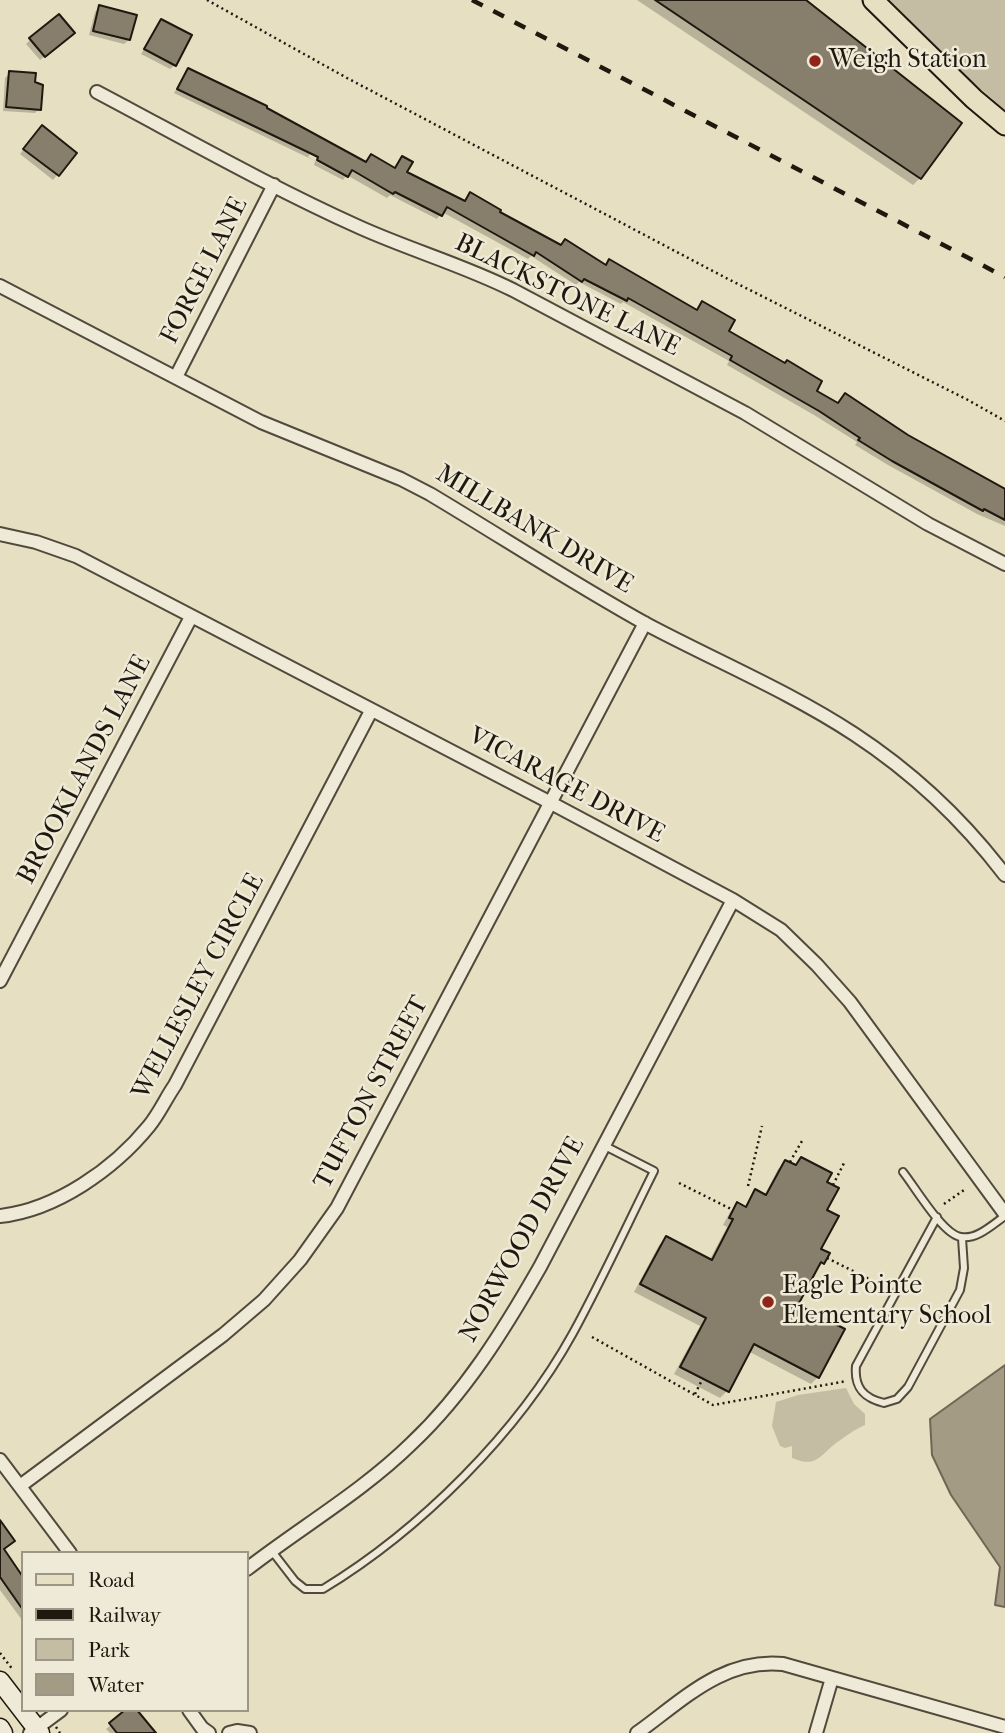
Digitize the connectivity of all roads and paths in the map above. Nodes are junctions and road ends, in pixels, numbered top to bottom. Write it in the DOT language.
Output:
graph roads {
  1 [pos="207,0"];
  2 [pos="873,0"];
  3 [pos="97,92"];
  4 [pos="1005,125"];
  5 [pos="274,185"];
  6 [pos="0,286"];
  7 [pos="176,377"];
  8 [pos="1005,421"];
  9 [pos="0,534"];
  10 [pos="1005,564"];
  11 [pos="191,617"];
  12 [pos="645,623"];
  13 [pos="371,711"];
  14 [pos="551,803"];
  15 [pos="1005,875"];
  16 [pos="733,900"];
  17 [pos="0,981"];
  18 [pos="762,1126"];
  19 [pos="802,1141"];
  20 [pos="603,1145"];
  21 [pos="790,1162"];
  22 [pos="844,1163"];
  23 [pos="903,1172"];
  24 [pos="679,1183"];
  25 [pos="833,1185"];
  26 [pos="748,1186"];
  27 [pos="964,1190"];
  28 [pos="944,1204"];
  29 [pos="733,1210"];
  30 [pos="1005,1215"];
  31 [pos="0,1216"];
  32 [pos="937,1217"];
  33 [pos="962,1238"];
  34 [pos="827,1258"];
  35 [pos="886,1287"];
  36 [pos="592,1337"];
  37 [pos="703,1378"];
  38 [pos="847,1381"];
  39 [pos="695,1394"];
  40 [pos="0,1460"];
  41 [pos="20,1486"];
  42 [pos="271,1550"];
  43 [pos="69,1551"];
  44 [pos="248,1568"];
  45 [pos="0,1653"];
  46 [pos="8,1677"];
  47 [pos="832,1678"];
  48 [pos="21,1703"];
  49 [pos="25,1712"];
  50 [pos="59,1712"];
  51 [pos="190,1712"];
  52 [pos="1005,1727"];
  53 [pos="0,1728"];
  54 [pos="35,1732"];
  55 [pos="3,1733"];
  56 [pos="209,1733"];
  57 [pos="229,1733"];
  58 [pos="250,1733"];
  59 [pos="637,1733"];
  60 [pos="816,1733"];
  1 -- 8 [label="path"];
  2 -- 4 [label="main road"];
  3 -- 5 [label="street, BLACKSTONE LANE"];
  5 -- 7 [label="street, FORGE LANE"];
  5 -- 10 [label="street, BLACKSTONE LANE"];
  6 -- 7 [label="street, MILLBANK DRIVE"];
  7 -- 12 [label="street, MILLBANK DRIVE"];
  9 -- 11 [label="street, VICARAGE DRIVE"];
  11 -- 13 [label="street, VICARAGE DRIVE"];
  11 -- 17 [label="street, BROOKLANDS LANE"];
  12 -- 14 [label="street, TUFTON STREET"];
  12 -- 15 [label="street, MILLBANK DRIVE"];
  13 -- 14 [label="street, VICARAGE DRIVE"];
  13 -- 31 [label="street, WELLESLEY CIRCLE"];
  14 -- 16 [label="street, VICARAGE DRIVE"];
  14 -- 41 [label="street, TUFTON STREET"];
  16 -- 20 [label="street, NORWOOD DRIVE"];
  16 -- 30 [label="street, VICARAGE DRIVE"];
  18 -- 26 [label="path"];
  19 -- 21 [label="path"];
  20 -- 42 [label="street, NORWOOD DRIVE"];
  20 -- 42 [label="lane"];
  22 -- 25 [label="path"];
  23 -- 32 [label="lane"];
  24 -- 29 [label="path"];
  27 -- 28 [label="path"];
  30 -- 33 [label="lane"];
  32 -- 33 [label="lane"];
  32 -- 33 [label="lane"];
  34 -- 35 [label="path"];
  36 -- 39 [label="path"];
  37 -- 39 [label="path"];
  38 -- 39 [label="path"];
  40 -- 41 [label="street"];
  41 -- 43 [label="street"];
  42 -- 44 [label="street, NORWOOD DRIVE"];
  45 -- 46 [label="path"];
  46 -- 48 [label="street"];
  47 -- 52 [label="street"];
  47 -- 59 [label="street"];
  47 -- 60 [label="street"];
  49 -- 54 [label="street"];
  50 -- 54 [label="street"];
  51 -- 56 [label="street"];
  53 -- 55 [label="street"];
  57 -- 58 [label="street"];
}
